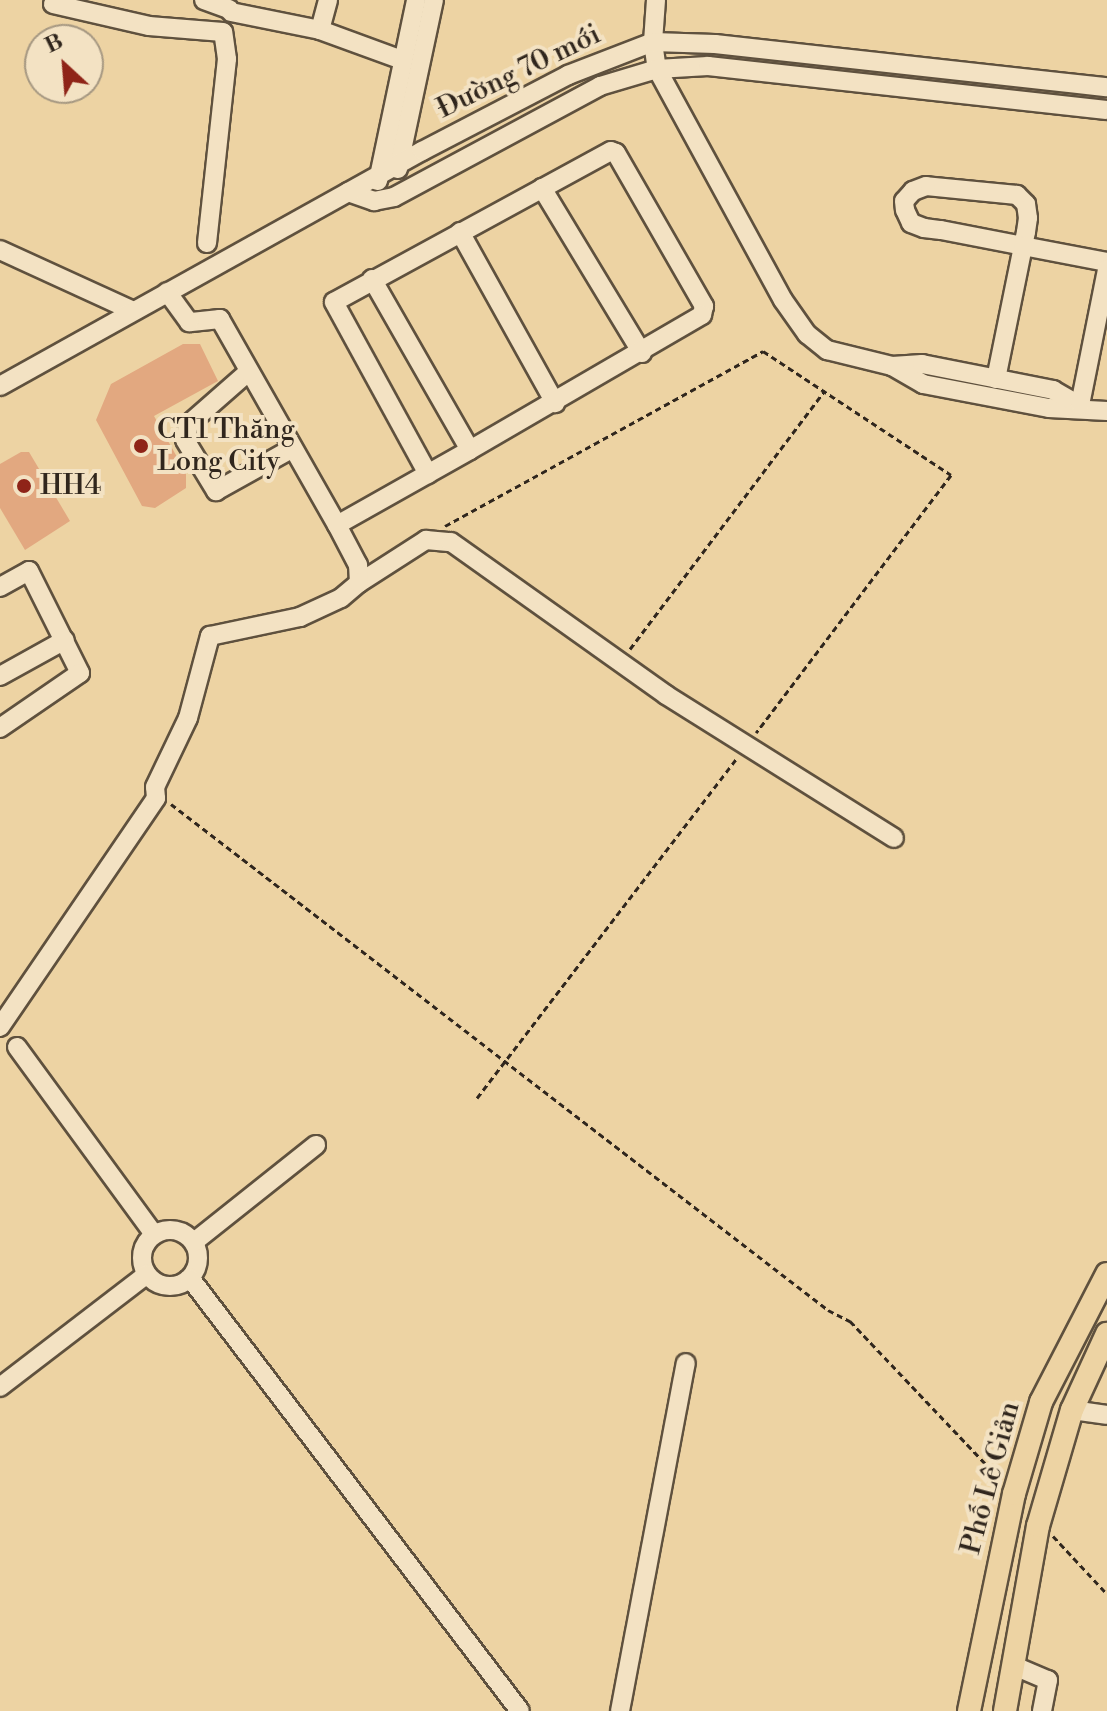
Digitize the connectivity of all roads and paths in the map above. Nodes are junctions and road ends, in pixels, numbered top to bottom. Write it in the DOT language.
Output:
graph roads {
  1 [pos="204,0"];
  2 [pos="328,0"];
  3 [pos="416,0"];
  4 [pos="434,0"];
  5 [pos="656,0"];
  6 [pos="60,3"];
  7 [pos="231,7"];
  8 [pos="320,30"];
  9 [pos="223,32"];
  10 [pos="653,42"];
  11 [pos="402,60"];
  12 [pos="657,69"];
  13 [pos="1107,87"];
  14 [pos="1107,110"];
  15 [pos="399,164"];
  16 [pos="379,176"];
  17 [pos="542,188"];
  18 [pos="348,192"];
  19 [pos="394,197"];
  20 [pos="374,201"];
  21 [pos="460,232"];
  22 [pos="207,243"];
  23 [pos="1023,246"];
  24 [pos="0,250"];
  25 [pos="1107,262"];
  26 [pos="1107,270"];
  27 [pos="372,279"];
  28 [pos="167,292"];
  29 [pos="133,311"];
  30 [pos="642,353"];
  31 [pos="892,366"];
  32 [pos="247,373"];
  33 [pos="996,379"];
  34 [pos="0,386"];
  35 [pos="825,390"];
  36 [pos="555,403"];
  37 [pos="1080,405"];
  38 [pos="1107,411"];
  39 [pos="293,448"];
  40 [pos="470,450"];
  41 [pos="428,474"];
  42 [pos="337,525"];
  43 [pos="426,540"];
  44 [pos="359,583"];
  45 [pos="0,587"];
  46 [pos="65,640"];
  47 [pos="620,662"];
  48 [pos="0,676"];
  49 [pos="0,728"];
  50 [pos="746,745"];
  51 [pos="155,787"];
  52 [pos="894,838"];
  53 [pos="0,1027"];
  54 [pos="17,1047"];
  55 [pos="505,1061"];
  56 [pos="477,1098"];
  57 [pos="316,1145"];
  58 [pos="154,1234"];
  59 [pos="194,1242"];
  60 [pos="147,1274"];
  61 [pos="1107,1274"];
  62 [pos="190,1278"];
  63 [pos="1107,1334"];
  64 [pos="686,1363"];
  65 [pos="0,1387"];
  66 [pos="1072,1410"];
  67 [pos="1107,1415"];
  68 [pos="1014,1494"];
  69 [pos="1040,1521"];
  70 [pos="1107,1594"];
  71 [pos="1012,1665"];
  72 [pos="520,1711"];
  73 [pos="620,1711"];
  74 [pos="969,1711"];
  75 [pos="1005,1711"];
  76 [pos="1042,1711"];
  1 -- 7 [label="street"];
  2 -- 8 [label="street"];
  3 -- 11 [label="street"];
  4 -- 15 [label="street"];
  5 -- 10 [label="street"];
  6 -- 9 [label="street"];
  7 -- 8 [label="street"];
  7 -- 9 [label="street"];
  8 -- 11 [label="street"];
  9 -- 22 [label="street"];
  10 -- 12 [label="street"];
  10 -- 13 [label="street, Đường 70 mới"];
  10 -- 15 [label="street, Đường 70 mới"];
  11 -- 16 [label="street"];
  12 -- 14 [label="street, Đường 70 mới"];
  12 -- 19 [label="street, Đường 70 mới"];
  12 -- 31 [label="street"];
  15 -- 16 [label="street, Đường 70 mới"];
  15 -- 19 [label="street"];
  16 -- 18 [label="street, Đường 70 mới"];
  16 -- 20 [label="street"];
  17 -- 21 [label="street"];
  17 -- 30 [label="street"];
  17 -- 30 [label="street"];
  18 -- 20 [label="street"];
  18 -- 28 [label="street, Đường 70 mới"];
  19 -- 20 [label="street, Đường 70 mới"];
  21 -- 27 [label="street"];
  21 -- 36 [label="street"];
  23 -- 23 [label="street"];
  23 -- 25 [label="street"];
  23 -- 33 [label="street"];
  24 -- 29 [label="street"];
  26 -- 37 [label="street"];
  27 -- 40 [label="street"];
  27 -- 41 [label="street"];
  28 -- 29 [label="street, Đường 70 mới"];
  28 -- 32 [label="street"];
  29 -- 34 [label="street, Đường 70 mới"];
  30 -- 36 [label="street"];
  31 -- 33 [label="street"];
  31 -- 37 [label="street"];
  32 -- 39 [label="street"];
  32 -- 39 [label="street"];
  33 -- 37 [label="street"];
  35 -- 43 [label="path"];
  35 -- 47 [label="path"];
  35 -- 50 [label="path"];
  36 -- 40 [label="street"];
  37 -- 38 [label="street"];
  39 -- 42 [label="street"];
  40 -- 41 [label="street"];
  41 -- 42 [label="street"];
  42 -- 44 [label="street"];
  43 -- 44 [label="street"];
  43 -- 47 [label="street"];
  44 -- 51 [label="street"];
  45 -- 46 [label="street"];
  46 -- 48 [label="street"];
  46 -- 49 [label="street"];
  47 -- 50 [label="street"];
  50 -- 52 [label="street"];
  50 -- 55 [label="path"];
  51 -- 53 [label="street"];
  51 -- 55 [label="path"];
  54 -- 58 [label="street"];
  55 -- 56 [label="path"];
  55 -- 68 [label="path"];
  57 -- 59 [label="street"];
  58 -- 59 [label="street"];
  58 -- 60 [label="street"];
  59 -- 62 [label="street"];
  60 -- 62 [label="street"];
  60 -- 65 [label="street"];
  61 -- 68 [label="main road, Phố Lê Giản"];
  62 -- 72 [label="street"];
  63 -- 66 [label="main road, Phố Lê Giản"];
  64 -- 73 [label="street"];
  66 -- 67 [label="street"];
  66 -- 69 [label="main road, Phố Lê Giản"];
  68 -- 74 [label="main road, Phố Lê Giản"];
  69 -- 70 [label="path"];
  69 -- 71 [label="main road, Phố Lê Giản"];
  71 -- 75 [label="main road, Phố Lê Giản"];
  71 -- 76 [label="street"];
}
